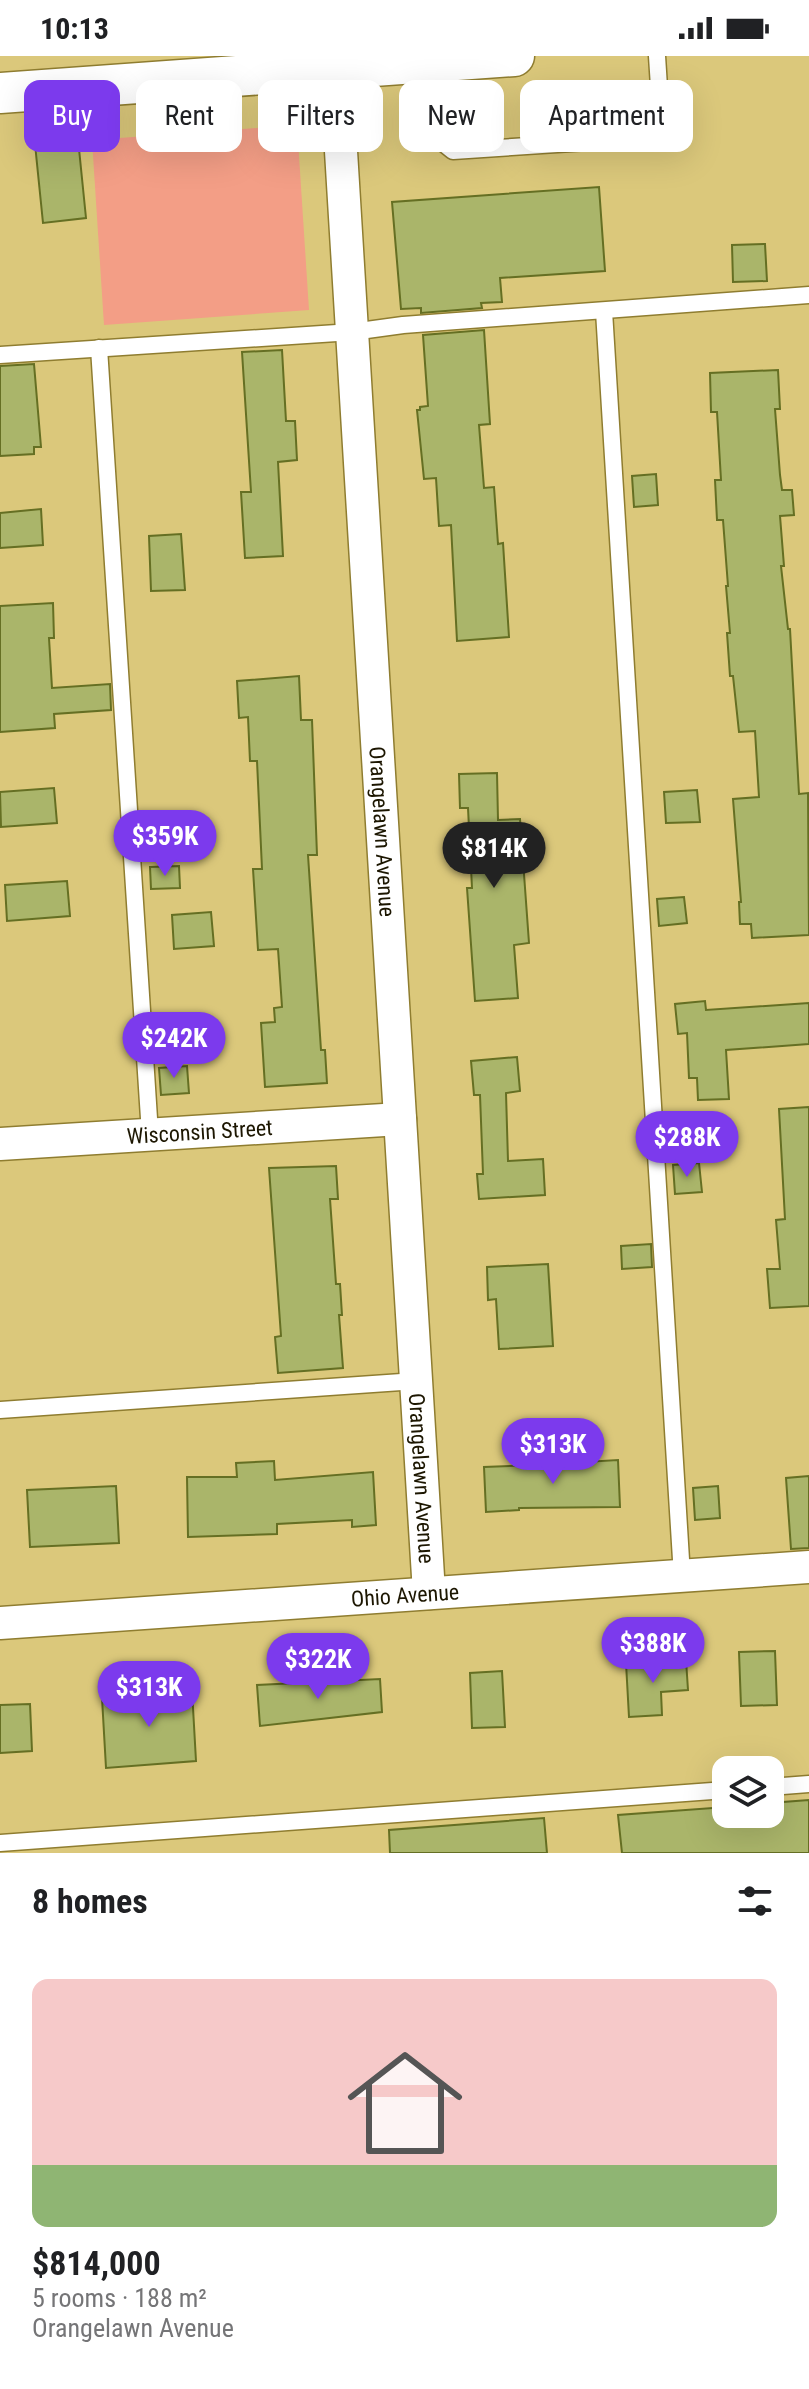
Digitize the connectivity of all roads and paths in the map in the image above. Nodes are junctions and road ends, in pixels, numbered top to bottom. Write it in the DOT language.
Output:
graph roads {
  1 [pos="514,56"];
  2 [pos="657,56"];
  3 [pos="428,62"];
  4 [pos="237,66"];
  5 [pos="336,69"];
  6 [pos="0,93"];
  7 [pos="809,295"];
  8 [pos="604,311"];
  9 [pos="352,332"];
  10 [pos="99,348"];
  11 [pos="0,355"];
  12 [pos="400,1119"];
  13 [pos="150,1134"];
  14 [pos="0,1144"];
  15 [pos="416,1381"];
  16 [pos="0,1410"];
  17 [pos="809,1567"];
  18 [pos="682,1576"];
  19 [pos="429,1593"];
  20 [pos="0,1623"];
  21 [pos="809,1784"];
  22 [pos="784,1786"];
  23 [pos="712,1791"];
  24 [pos="0,1843"];
  1 -- 3 [label="street"];
  2 -- 3 [label="lane"];
  3 -- 5 [label="street"];
  4 -- 5 [label="street"];
  4 -- 6 [label="street"];
  5 -- 9 [label="street, Orangelawn Avenue"];
  7 -- 8 [label="lane"];
  8 -- 9 [label="lane"];
  8 -- 18 [label="lane"];
  9 -- 10 [label="lane"];
  9 -- 12 [label="street, Orangelawn Avenue"];
  10 -- 11 [label="lane"];
  10 -- 13 [label="lane"];
  12 -- 13 [label="street, Wisconsin Street"];
  12 -- 15 [label="street, Orangelawn Avenue"];
  13 -- 14 [label="street, Wisconsin Street"];
  15 -- 16 [label="lane"];
  15 -- 19 [label="street, Orangelawn Avenue"];
  17 -- 18 [label="street, Ohio Avenue"];
  18 -- 19 [label="street, Ohio Avenue"];
  19 -- 20 [label="street, Ohio Avenue"];
  21 -- 22 [label="lane"];
  23 -- 24 [label="lane"];
}
